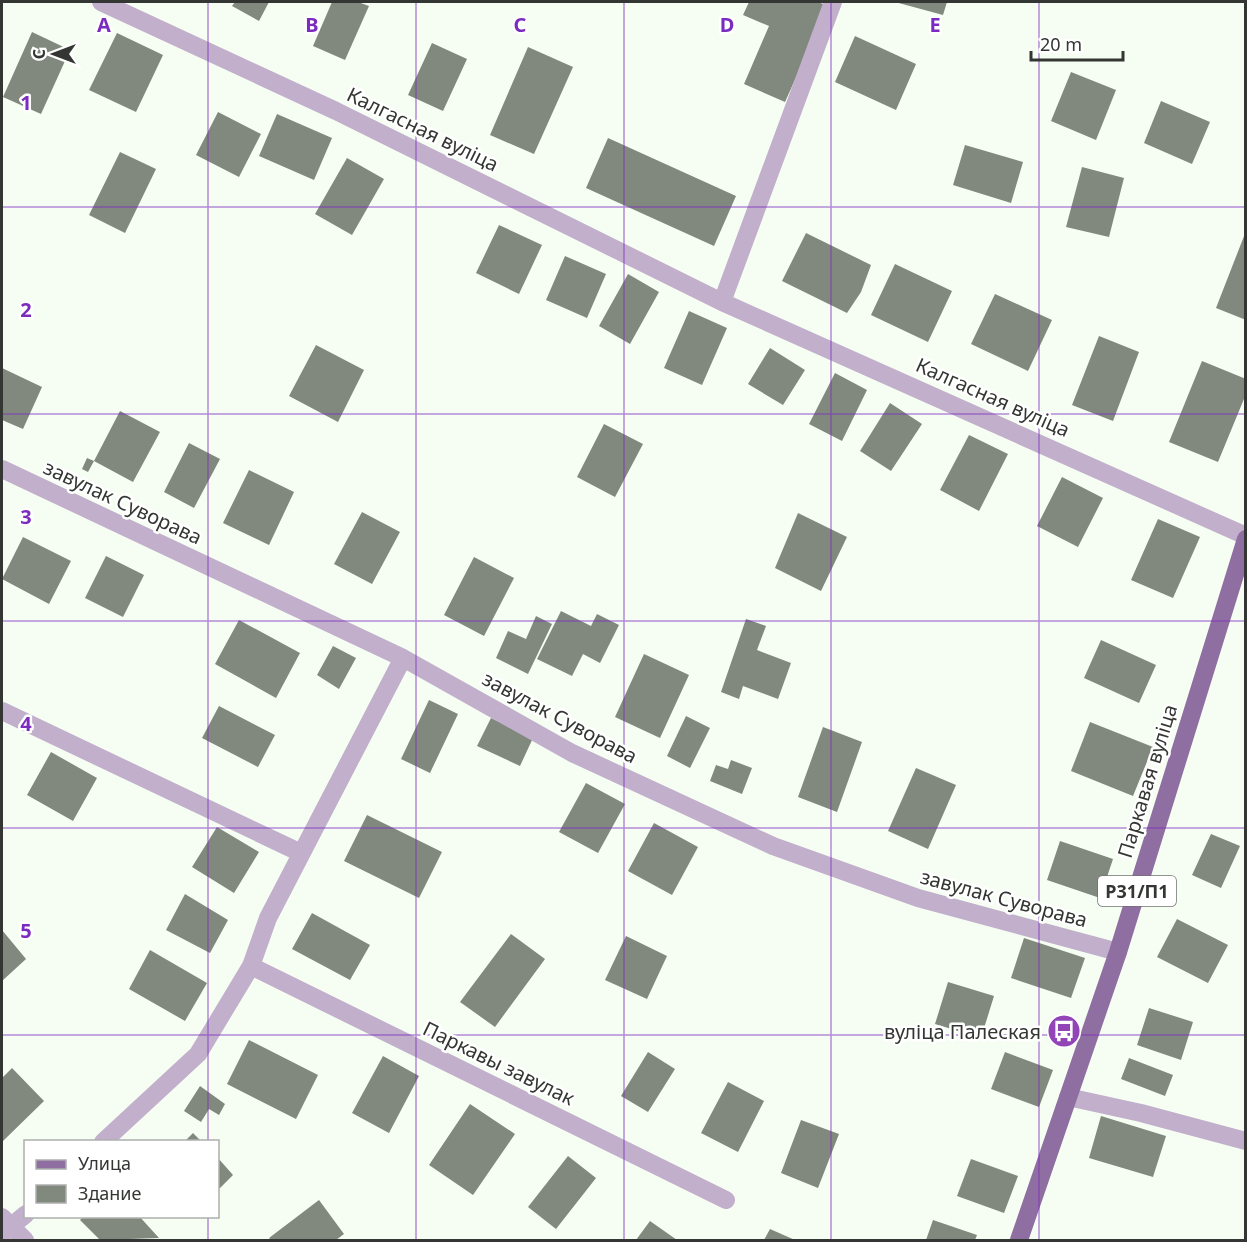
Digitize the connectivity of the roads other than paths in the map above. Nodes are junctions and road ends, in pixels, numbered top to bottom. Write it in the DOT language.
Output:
graph roads {
  1 [pos="101,2"];
  2 [pos="833,2"];
  3 [pos="722,302"];
  4 [pos="2,469"];
  5 [pos="1245,537"];
  6 [pos="403,658"];
  7 [pos="2,711"];
  8 [pos="302,854"];
  9 [pos="1118,952"];
  10 [pos="251,966"];
  11 [pos="1068,1097"];
  12 [pos="105,1140"];
  13 [pos="1245,1141"];
  14 [pos="726,1200"];
  15 [pos="24,1215"];
  16 [pos="5,1226"];
  17 [pos="25,1240"];
  18 [pos="1019,1240"];
  1 -- 3 [label="street, Калгасная вуліца"];
  2 -- 3 [label="street"];
  3 -- 5 [label="street, Калгасная вуліца"];
  4 -- 6 [label="street, завулак Суворава"];
  5 -- 9 [label="main road, Паркавая вуліца / Р31/П1"];
  6 -- 8 [label="street"];
  6 -- 9 [label="street, завулак Суворава"];
  7 -- 8 [label="street"];
  8 -- 10 [label="street"];
  9 -- 11 [label="main road, Паркавая вуліца / Р31/П1"];
  10 -- 12 [label="street"];
  10 -- 14 [label="street, Паркавы завулак"];
  11 -- 13 [label="street"];
  11 -- 18 [label="main road, Паркавая вуліца / Р31/П1"];
  15 -- 16 [label="street"];
  16 -- 17 [label="street"];
}
